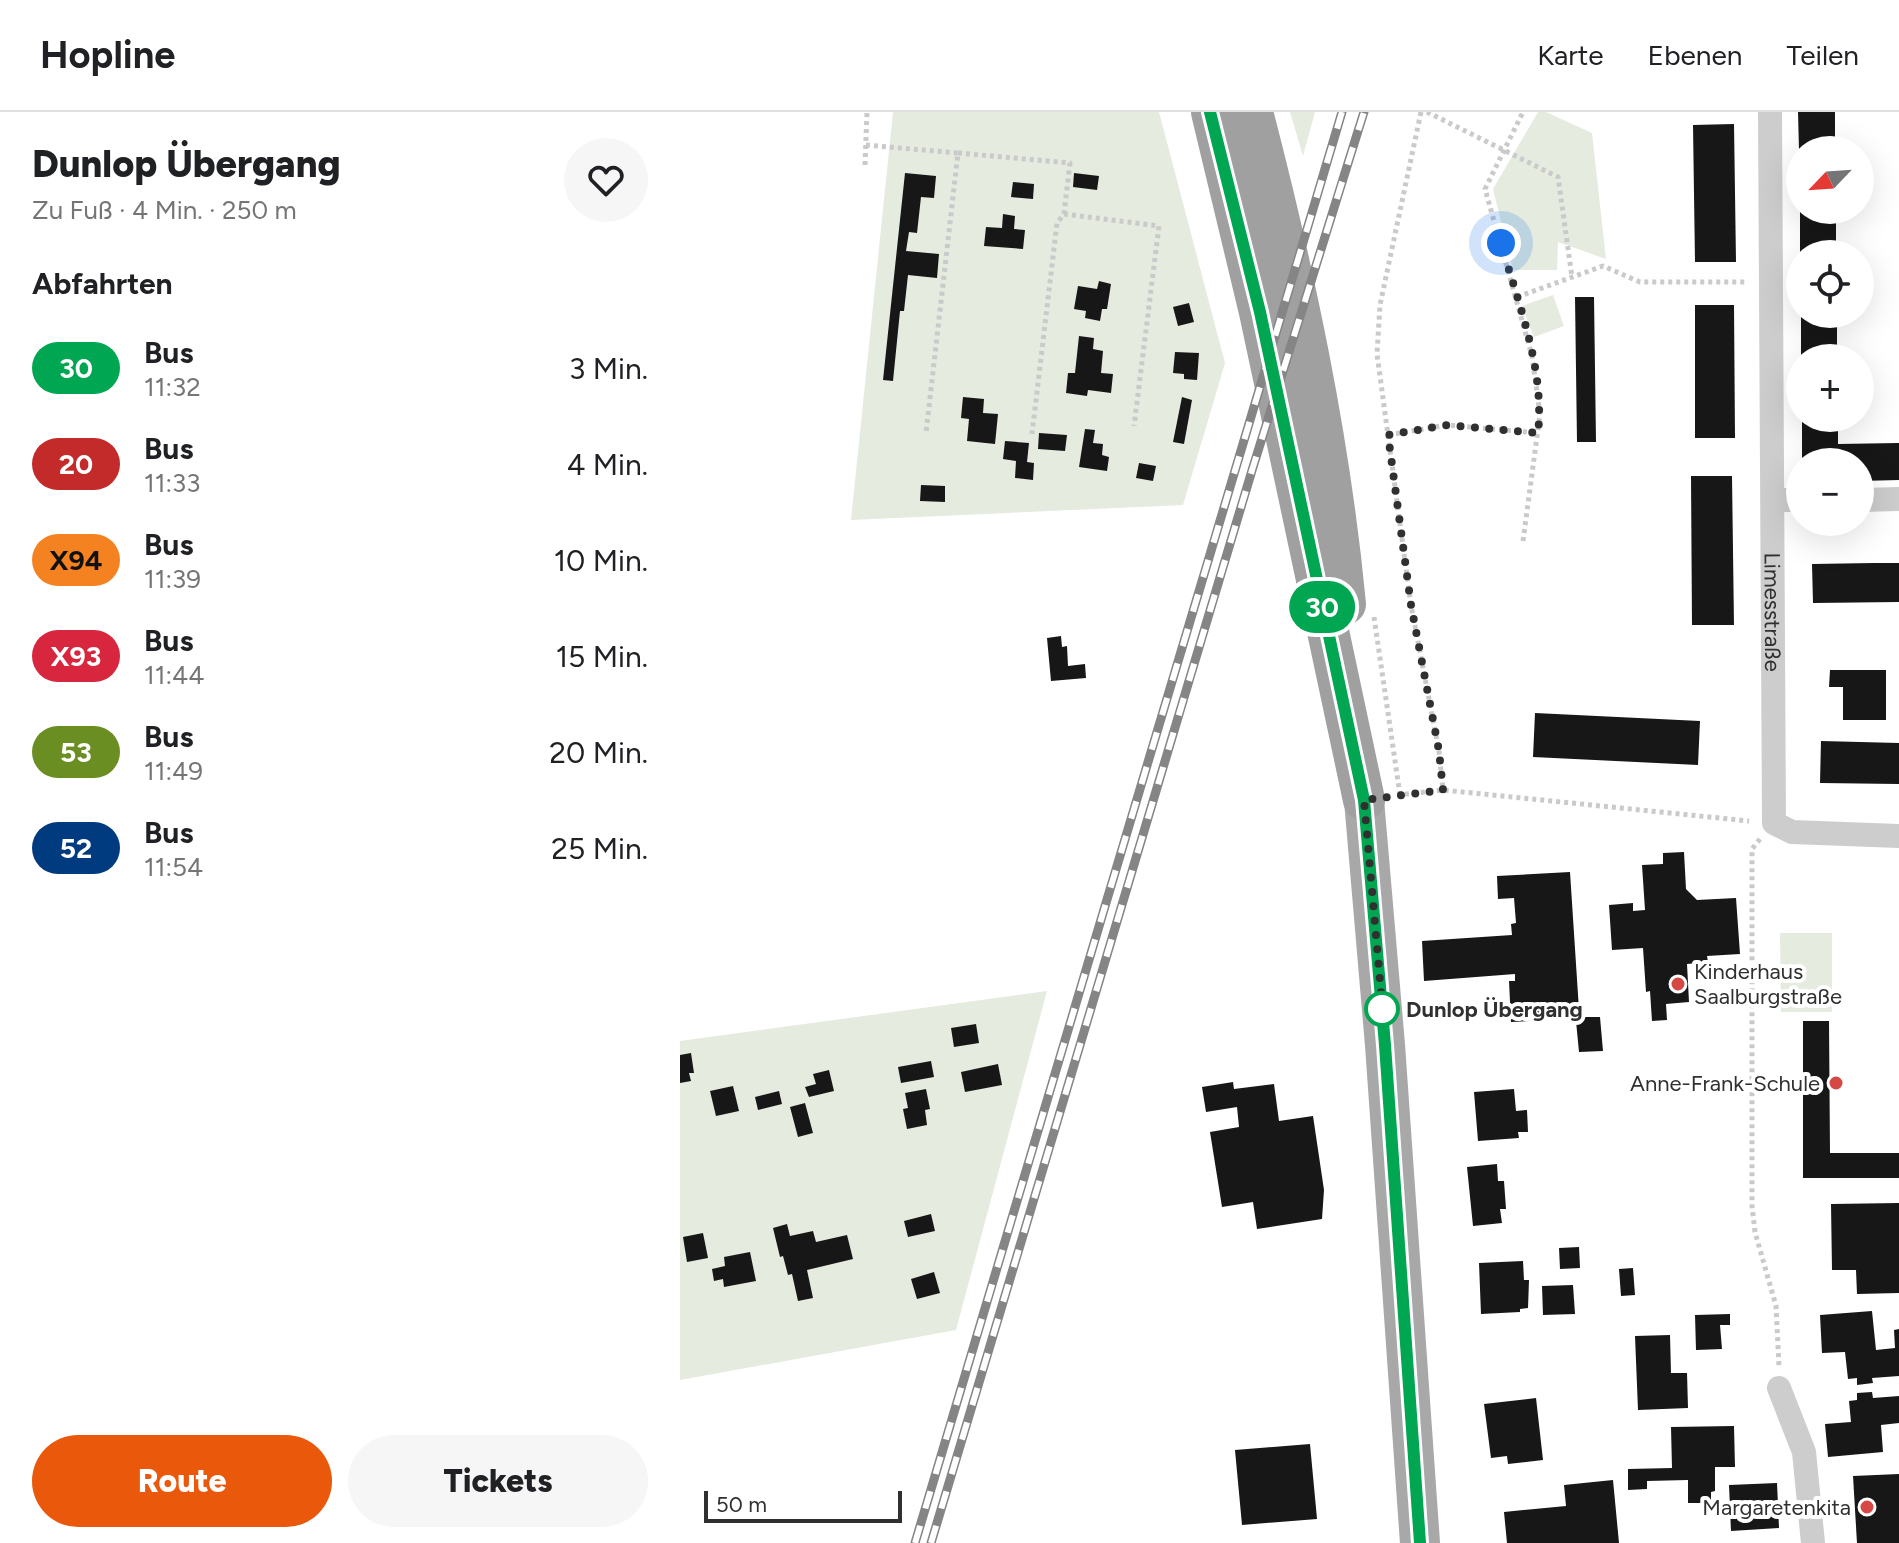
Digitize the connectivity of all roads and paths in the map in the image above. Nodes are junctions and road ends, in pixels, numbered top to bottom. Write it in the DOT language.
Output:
graph roads {
  1 [pos="867,112"];
  2 [pos="1424,112"];
  3 [pos="1523,112"];
  4 [pos="1770,112"];
  5 [pos="1222,114"];
  6 [pos="866,145"];
  7 [pos="1504,151"];
  8 [pos="958,153"];
  9 [pos="865,165"];
  10 [pos="1064,214"];
  11 [pos="1572,277"];
  12 [pos="1772,281"];
  13 [pos="1517,297"];
  14 [pos="1134,426"];
  15 [pos="926,433"];
  16 [pos="1538,433"];
  17 [pos="1032,434"];
  18 [pos="1388,435"];
  19 [pos="1899,499"];
  20 [pos="1774,500"];
  21 [pos="1786,500"];
  22 [pos="1874,500"];
  23 [pos="1523,541"];
  24 [pos="1443,790"];
  25 [pos="1364,800"];
  26 [pos="1774,823"];
  27 [pos="1899,836"];
  28 [pos="1779,1388"];
  29 [pos="1420,1543"];
  30 [pos="1813,1543"];
  1 -- 6 [label="path"];
  2 -- 7 [label="path"];
  2 -- 18 [label="path"];
  3 -- 7 [label="path"];
  4 -- 12 [label="street, Limesstraße"];
  5 -- 25 [label="highway"];
  6 -- 8 [label="path"];
  6 -- 9 [label="path"];
  7 -- 11 [label="path"];
  7 -- 13 [label="path"];
  8 -- 10 [label="path"];
  8 -- 15 [label="path"];
  10 -- 14 [label="path"];
  10 -- 17 [label="path"];
  11 -- 12 [label="path"];
  11 -- 13 [label="path"];
  12 -- 20 [label="street, Limesstraße"];
  13 -- 16 [label="path"];
  16 -- 18 [label="path"];
  16 -- 23 [label="path"];
  18 -- 24 [label="path"];
  19 -- 22 [label="street"];
  20 -- 21 [label="street"];
  20 -- 26 [label="street, Limesstraße"];
  24 -- 25 [label="path"];
  24 -- 26 [label="path"];
  25 -- 29 [label="main road"];
  26 -- 27 [label="street"];
  26 -- 28 [label="path"];
  28 -- 30 [label="street"];
}
